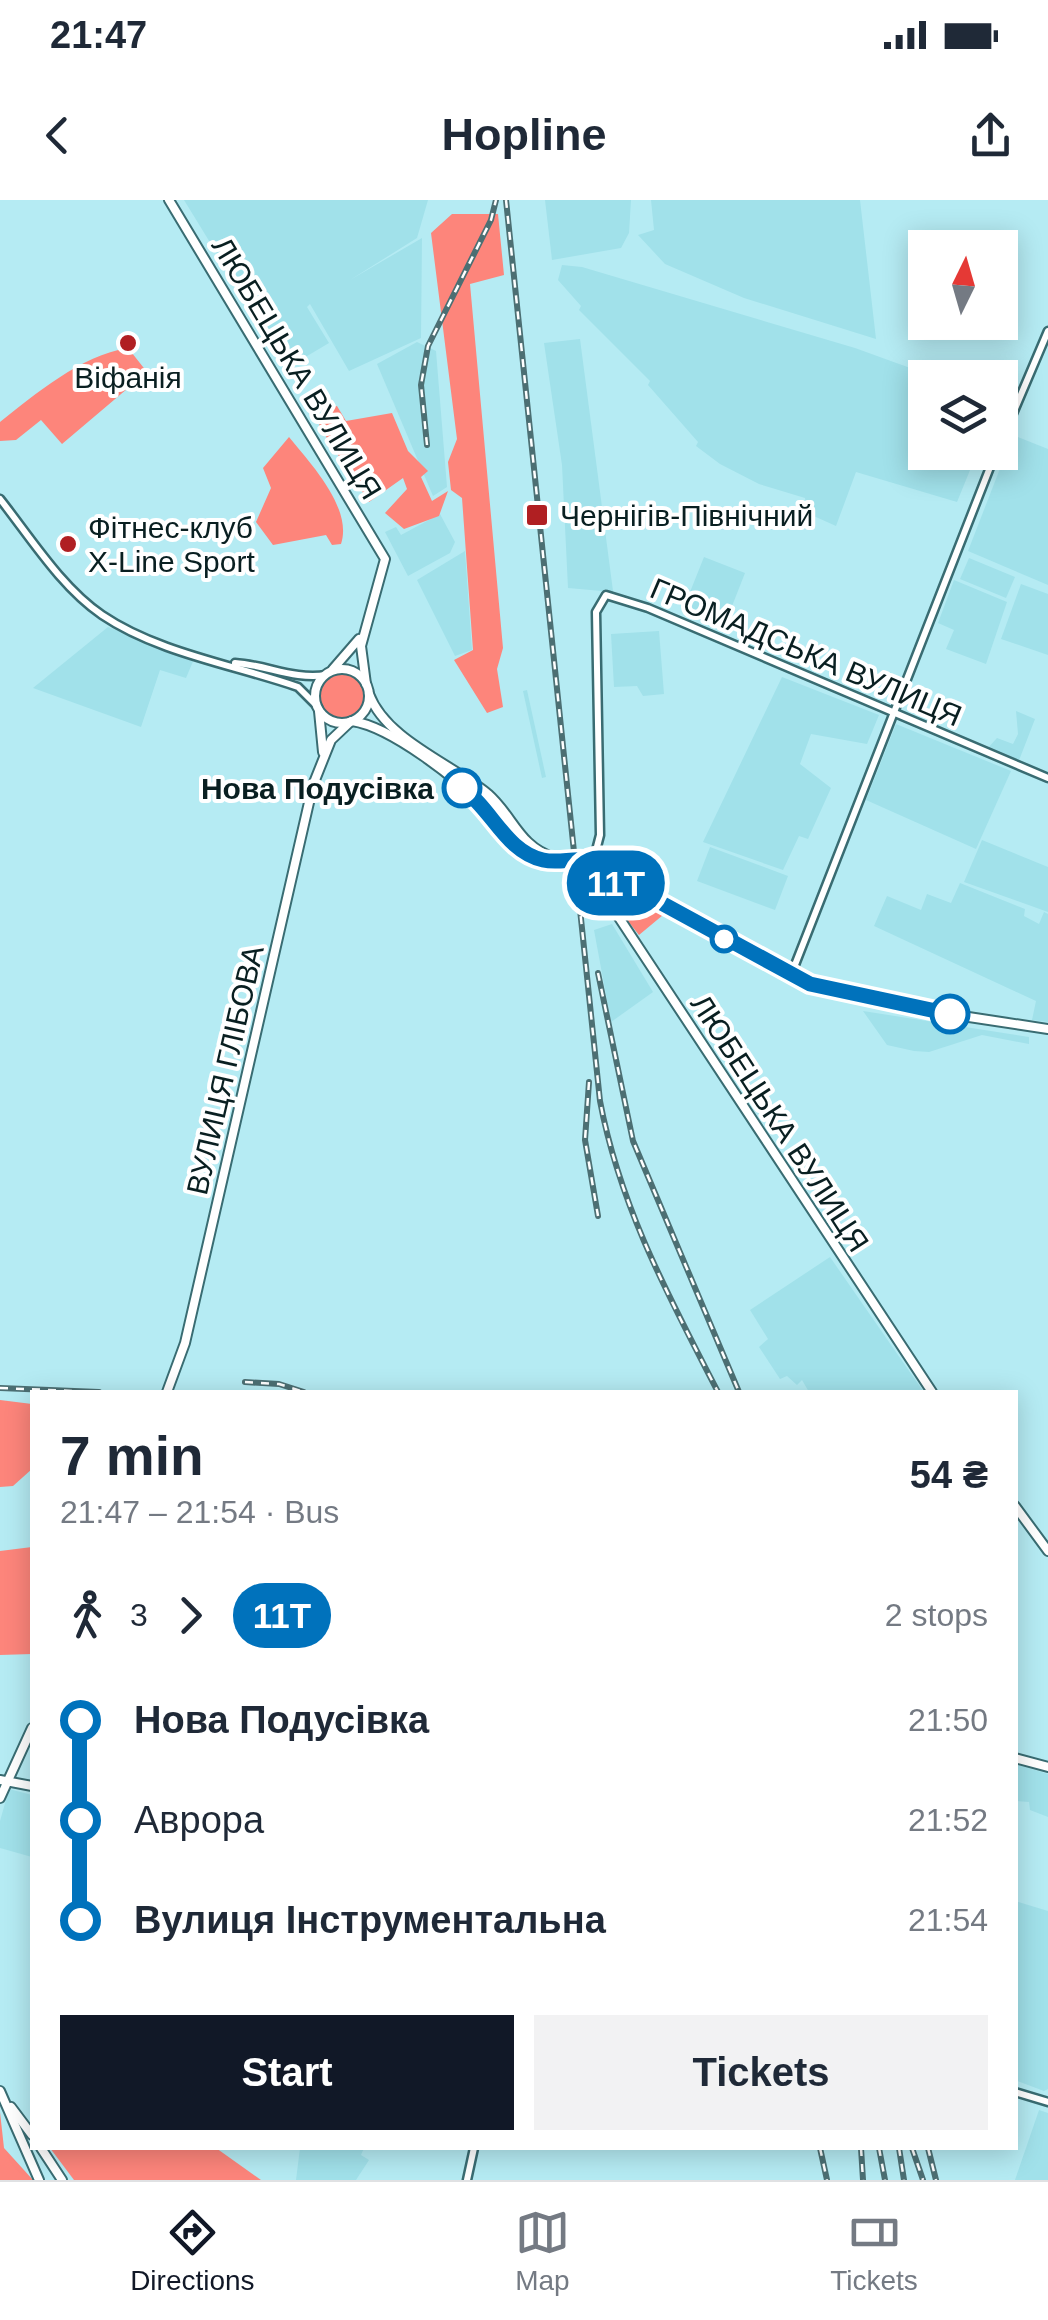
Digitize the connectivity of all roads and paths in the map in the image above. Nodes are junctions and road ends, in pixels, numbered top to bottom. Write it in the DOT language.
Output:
graph roads {
  1 [pos="169,200"];
  2 [pos="1048,331"];
  3 [pos="1018,402"];
  4 [pos="989,470"];
  5 [pos="0,499"];
  6 [pos="364,630"];
  7 [pos="224,662"];
  8 [pos="327,674"];
  9 [pos="368,689"];
  10 [pos="318,708"];
  11 [pos="892,712"];
  12 [pos="351,721"];
  13 [pos="322,756"];
  14 [pos="1048,778"];
  15 [pos="600,835"];
  16 [pos="595,864"];
  17 [pos="611,882"];
  18 [pos="628,886"];
  19 [pos="610,895"];
  20 [pos="614,910"];
  21 [pos="792,974"];
  22 [pos="1048,1029"];
  23 [pos="168,1390"];
  24 [pos="931,1390"];
  25 [pos="1018,1510"];
  26 [pos="1048,1551"];
  27 [pos="30,1732"];
  28 [pos="1018,1759"];
  29 [pos="1048,1767"];
  30 [pos="4,1781"];
  31 [pos="30,1786"];
  32 [pos="0,1798"];
  33 [pos="1,2093"];
  34 [pos="1018,2093"];
  35 [pos="1048,2102"];
  36 [pos="30,2132"];
  37 [pos="42,2150"];
  38 [pos="474,2150"];
  39 [pos="39,2180"];
  40 [pos="62,2180"];
  41 [pos="467,2180"];
  1 -- 6 [label="main road, ЛЮБЕЦЬКА ВУЛИЦЯ"];
  2 -- 3 [label="street"];
  4 -- 11 [label="street"];
  5 -- 7 [label="street"];
  6 -- 8 [label="main road"];
  6 -- 9 [label="main road"];
  7 -- 8 [label="street"];
  7 -- 10 [label="street"];
  8 -- 9 [label="main road"];
  8 -- 10 [label="main road"];
  9 -- 12 [label="main road"];
  9 -- 16 [label="main road"];
  10 -- 12 [label="main road"];
  10 -- 13 [label="main road, ВУЛИЦЯ ГЛІБОВА"];
  11 -- 14 [label="street, ГРОМАДСЬКА ВУЛИЦЯ"];
  11 -- 15 [label="street, ГРОМАДСЬКА ВУЛИЦЯ"];
  11 -- 21 [label="street"];
  12 -- 13 [label="main road, ВУЛИЦЯ ГЛІБОВА"];
  12 -- 16 [label="main road"];
  13 -- 23 [label="main road, ВУЛИЦЯ ГЛІБОВА"];
  15 -- 16 [label="street"];
  15 -- 16 [label="street"];
  16 -- 17 [label="main road"];
  16 -- 18 [label="main road"];
  16 -- 20 [label="main road"];
  17 -- 18 [label="main road"];
  17 -- 19 [label="main road, ЛЮБЕЦЬКА ВУЛИЦЯ"];
  18 -- 19 [label="main road"];
  18 -- 21 [label="main road"];
  19 -- 20 [label="main road, ЛЮБЕЦЬКА ВУЛИЦЯ"];
  20 -- 24 [label="main road, ЛЮБЕЦЬКА ВУЛИЦЯ"];
  21 -- 22 [label="main road"];
  25 -- 26 [label="main road"];
  27 -- 30 [label="main road"];
  28 -- 29 [label="main road"];
  30 -- 31 [label="main road"];
  30 -- 32 [label="main road"];
  33 -- 36 [label="main road"];
  33 -- 39 [label="main road"];
  34 -- 35 [label="street"];
  37 -- 40 [label="main road"];
  38 -- 41 [label="street"];
}
